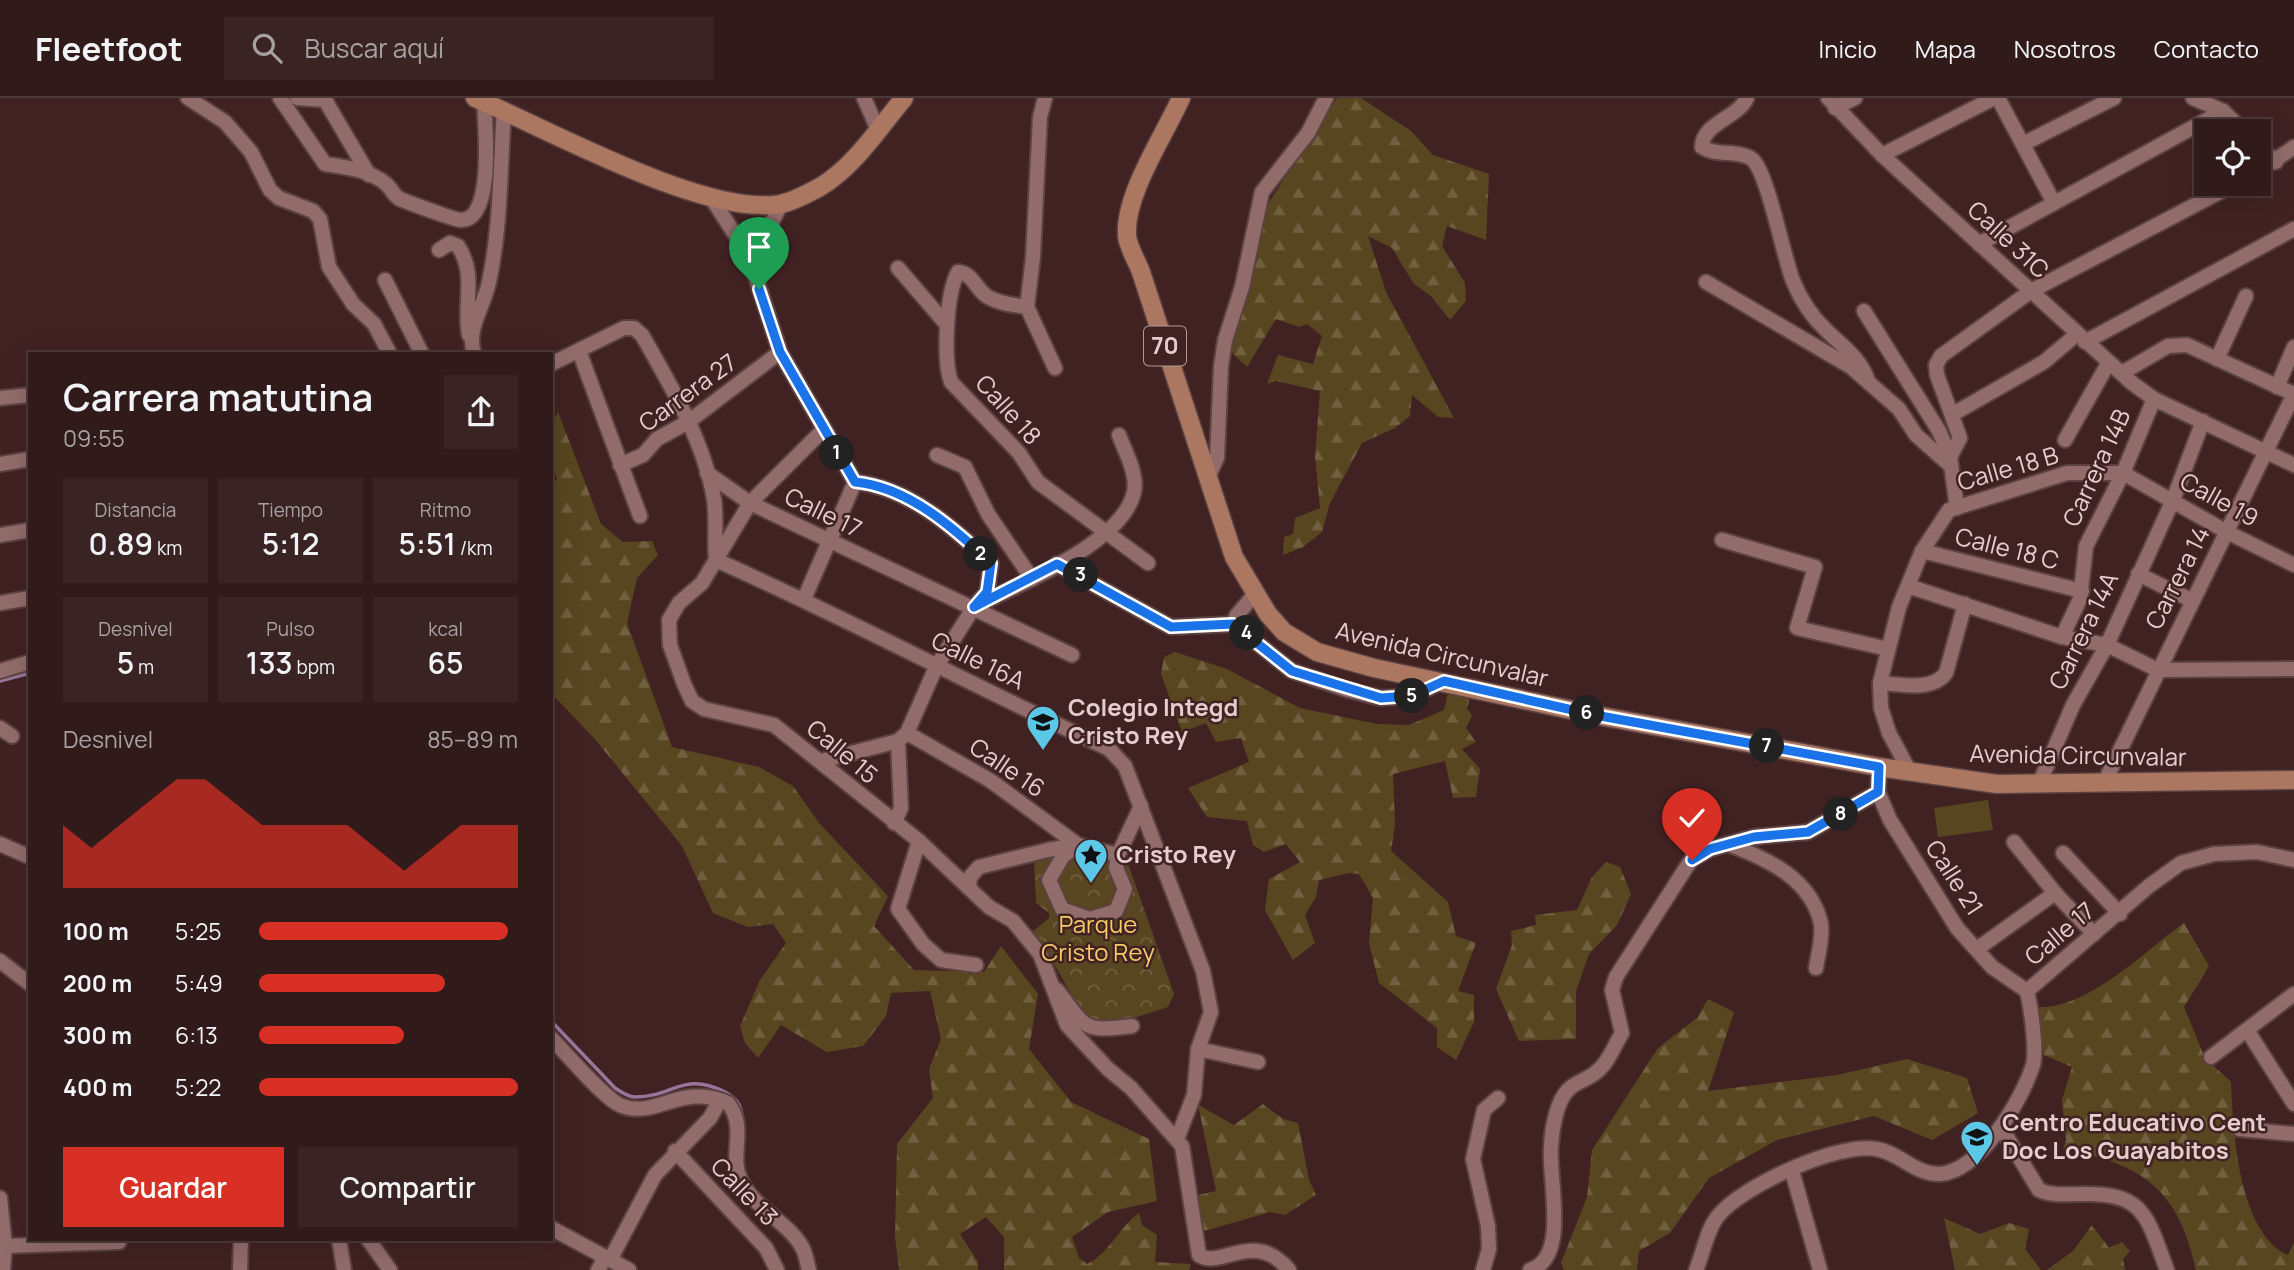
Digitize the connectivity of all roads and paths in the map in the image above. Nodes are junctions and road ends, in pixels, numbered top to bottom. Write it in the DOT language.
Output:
graph roads {
  1 [pos="188,98"];
  2 [pos="280,98"];
  3 [pos="297,98"];
  4 [pos="864,98"];
  5 [pos="904,98"];
  6 [pos="1045,98"];
  7 [pos="1181,98"];
  8 [pos="1326,98"];
  9 [pos="1747,98"];
  10 [pos="1855,98"];
  11 [pos="1996,98"];
  12 [pos="2114,98"];
  13 [pos="2193,98"];
  14 [pos="480,100"];
  15 [pos="1831,103"];
  16 [pos="504,111"];
  17 [pos="2223,111"];
  18 [pos="2231,119"];
  19 [pos="878,130"];
  20 [pos="2023,145"];
  21 [pos="2294,148"];
  22 [pos="1882,155"];
  23 [pos="2271,157"];
  24 [pos="2276,162"];
  25 [pos="2271,165"];
  26 [pos="369,175"];
  27 [pos="2212,196"];
  28 [pos="712,199"];
  29 [pos="2054,203"];
  30 [pos="781,204"];
  31 [pos="2294,229"];
  32 [pos="1979,244"];
  33 [pos="439,250"];
  34 [pos="748,256"];
  35 [pos="898,268"];
  36 [pos="385,280"];
  37 [pos="1706,282"];
  38 [pos="2031,291"];
  39 [pos="2246,296"];
  40 [pos="1027,307"];
  41 [pos="1864,311"];
  42 [pos="947,325"];
  43 [pos="470,336"];
  44 [pos="2081,338"];
  45 [pos="2294,347"];
  46 [pos="579,351"];
  47 [pos="389,352"];
  48 [pos="421,352"];
  49 [pos="474,352"];
  50 [pos="780,352"];
  51 [pos="2217,359"];
  52 [pos="2109,362"];
  53 [pos="553,363"];
  54 [pos="1055,368"];
  55 [pos="2122,373"];
  56 [pos="1869,383"];
  57 [pos="2277,387"];
  58 [pos="2294,394"];
  59 [pos="28,395"];
  60 [pos="0,398"];
  61 [pos="2154,399"];
  62 [pos="1954,414"];
  63 [pos="2203,421"];
  64 [pos="688,422"];
  65 [pos="823,430"];
  66 [pos="1119,435"];
  67 [pos="2065,440"];
  68 [pos="2267,453"];
  69 [pos="937,455"];
  70 [pos="28,459"];
  71 [pos="1950,461"];
  72 [pos="0,464"];
  73 [pos="620,465"];
  74 [pos="2294,465"];
  75 [pos="707,473"];
  76 [pos="2123,473"];
  77 [pos="1208,479"];
  78 [pos="855,482"];
  79 [pos="2173,500"];
  80 [pos="750,503"];
  81 [pos="1953,509"];
  82 [pos="640,516"];
  83 [pos="28,530"];
  84 [pos="2227,532"];
  85 [pos="1107,533"];
  86 [pos="0,535"];
  87 [pos="1723,540"];
  88 [pos="831,543"];
  89 [pos="1922,551"];
  90 [pos="716,560"];
  91 [pos="1148,563"];
  92 [pos="1057,564"];
  93 [pos="2294,565"];
  94 [pos="2137,574"];
  95 [pos="1032,579"];
  96 [pos="1908,586"];
  97 [pos="2082,591"];
  98 [pos="1254,595"];
  99 [pos="28,598"];
  100 [pos="804,599"];
  101 [pos="2193,601"];
  102 [pos="0,603"];
  103 [pos="1965,604"];
  104 [pos="974,607"];
  105 [pos="1233,624"];
  106 [pos="2062,637"];
  107 [pos="2107,645"];
  108 [pos="1888,649"];
  109 [pos="1072,655"];
  110 [pos="28,664"];
  111 [pos="936,667"];
  112 [pos="2294,669"];
  113 [pos="2158,670"];
  114 [pos="0,671"];
  115 [pos="1444,681"];
  116 [pos="1880,682"];
  117 [pos="903,737"];
  118 [pos="821,761"];
  119 [pos="1879,767"];
  120 [pos="1910,772"];
  121 [pos="2294,780"];
  122 [pos="2104,783"];
  123 [pos="2039,784"];
  124 [pos="1878,792"];
  125 [pos="1141,806"];
  126 [pos="894,823"];
  127 [pos="919,841"];
  128 [pos="2014,842"];
  129 [pos="0,844"];
  130 [pos="1728,844"];
  131 [pos="1078,845"];
  132 [pos="2063,853"];
  133 [pos="1118,855"];
  134 [pos="28,856"];
  135 [pos="2294,860"];
  136 [pos="969,888"];
  137 [pos="2054,893"];
  138 [pos="2120,914"];
  139 [pos="2094,934"];
  140 [pos="1977,949"];
  141 [pos="0,961"];
  142 [pos="975,965"];
  143 [pos="1816,968"];
  144 [pos="28,983"];
  145 [pos="1054,986"];
  146 [pos="2027,991"];
  147 [pos="2294,994"];
  148 [pos="1132,1026"];
  149 [pos="2247,1030"];
  150 [pos="553,1040"];
  151 [pos="1198,1049"];
  152 [pos="2211,1057"];
  153 [pos="1258,1062"];
  154 [pos="1498,1098"];
  155 [pos="720,1100"];
  156 [pos="2294,1104"];
  157 [pos="2002,1129"];
  158 [pos="2239,1129"];
  159 [pos="2294,1135"];
  160 [pos="1177,1139"];
  161 [pos="675,1152"];
  162 [pos="1792,1171"];
  163 [pos="0,1198"];
  164 [pos="553,1229"];
  165 [pos="242,1241"];
  166 [pos="339,1241"];
  167 [pos="369,1241"];
  168 [pos="119,1242"];
  169 [pos="5,1246"];
  170 [pos="604,1263"];
  171 [pos="1536,1268"];
  172 [pos="777,1269"];
  173 [pos="3,1270"];
  174 [pos="240,1270"];
  175 [pos="344,1270"];
  176 [pos="390,1270"];
  177 [pos="629,1270"];
  178 [pos="809,1270"];
  179 [pos="1289,1270"];
  180 [pos="1483,1270"];
  181 [pos="1696,1270"];
  182 [pos="1820,1270"];
  183 [pos="2167,1270"];
  1 -- 47 [label="street"];
  2 -- 26 [label="street"];
  3 -- 26 [label="street"];
  4 -- 19 [label="street"];
  5 -- 19 [label="main road"];
  6 -- 40 [label="street"];
  7 -- 77 [label="main road, Avenida Circunvalar / 70"];
  8 -- 77 [label="street"];
  9 -- 56 [label="street"];
  10 -- 15 [label="street"];
  11 -- 20 [label="street"];
  11 -- 22 [label="street"];
  12 -- 20 [label="street"];
  13 -- 17 [label="street"];
  14 -- 16 [label="main road"];
  14 -- 26 [label="street"];
  15 -- 22 [label="street, Calle 31C"];
  16 -- 28 [label="main road"];
  16 -- 43 [label="street"];
  17 -- 18 [label="street"];
  17 -- 29 [label="street"];
  19 -- 30 [label="main road"];
  20 -- 29 [label="street"];
  21 -- 24 [label="street"];
  22 -- 32 [label="street, Calle 31C"];
  23 -- 24 [label="street"];
  24 -- 25 [label="street"];
  27 -- 38 [label="street"];
  28 -- 30 [label="main road"];
  28 -- 34 [label="street"];
  29 -- 32 [label="street"];
  30 -- 34 [label="street"];
  31 -- 44 [label="street"];
  32 -- 38 [label="street, Calle 31C"];
  33 -- 43 [label="street"];
  34 -- 50 [label="street"];
  35 -- 42 [label="street"];
  36 -- 48 [label="street"];
  37 -- 56 [label="street"];
  38 -- 44 [label="street, Calle 31C"];
  38 -- 62 [label="street"];
  39 -- 51 [label="street"];
  40 -- 42 [label="street, Calle 18"];
  40 -- 54 [label="street"];
  41 -- 71 [label="street"];
  42 -- 85 [label="street, Calle 18"];
  43 -- 49 [label="street"];
  44 -- 52 [label="street, Calle 31C"];
  44 -- 62 [label="street"];
  45 -- 57 [label="street"];
  46 -- 53 [label="street"];
  46 -- 64 [label="street"];
  46 -- 73 [label="street"];
  50 -- 64 [label="street, Carrera 27"];
  50 -- 65 [label="street"];
  51 -- 55 [label="street"];
  51 -- 57 [label="street"];
  52 -- 55 [label="street, Calle 31C"];
  52 -- 67 [label="street"];
  55 -- 61 [label="street, Calle 31C"];
  56 -- 71 [label="street"];
  57 -- 58 [label="street"];
  58 -- 68 [label="street, Carrera 14"];
  59 -- 60 [label="street"];
  61 -- 63 [label="street, Calle 31C"];
  61 -- 76 [label="street, Carrera 14B"];
  62 -- 71 [label="street"];
  63 -- 68 [label="street, Calle 31C"];
  63 -- 79 [label="street, Carrera 14A"];
  64 -- 73 [label="street, Carrera 27"];
  64 -- 75 [label="street"];
  65 -- 78 [label="street"];
  65 -- 80 [label="street"];
  66 -- 85 [label="street"];
  68 -- 74 [label="street, Calle 31C"];
  68 -- 84 [label="street, Carrera 14"];
  69 -- 95 [label="street"];
  70 -- 72 [label="street"];
  71 -- 81 [label="street"];
  73 -- 82 [label="street"];
  75 -- 80 [label="street, Calle 17"];
  75 -- 90 [label="street"];
  76 -- 79 [label="street, Calle 19"];
  76 -- 81 [label="street, Calle 18 B"];
  76 -- 97 [label="street, Carrera 14B"];
  77 -- 98 [label="main road, Avenida Circunvalar / 70"];
  78 -- 88 [label="street"];
  78 -- 104 [label="street"];
  79 -- 84 [label="street, Calle 19"];
  79 -- 94 [label="street, Carrera 14A"];
  80 -- 88 [label="street, Calle 17"];
  80 -- 90 [label="street"];
  81 -- 89 [label="street"];
  83 -- 86 [label="street"];
  84 -- 93 [label="street, Calle 19"];
  84 -- 101 [label="street, Carrera 14"];
  85 -- 91 [label="street, Calle 18"];
  85 -- 92 [label="street"];
  87 -- 108 [label="street"];
  88 -- 100 [label="street"];
  88 -- 104 [label="street, Calle 17"];
  89 -- 96 [label="street"];
  89 -- 97 [label="street, Calle 18 C"];
  90 -- 100 [label="street, Calle 16A"];
  90 -- 118 [label="street, Calle 15"];
  92 -- 95 [label="street"];
  92 -- 105 [label="street"];
  94 -- 101 [label="street"];
  94 -- 107 [label="street, Carrera 14A"];
  95 -- 104 [label="street"];
  96 -- 103 [label="street"];
  96 -- 108 [label="street"];
  97 -- 106 [label="street, Carrera 14B"];
  98 -- 105 [label="street"];
  98 -- 115 [label="main road, Avenida Circunvalar / 70"];
  99 -- 102 [label="street"];
  100 -- 111 [label="street, Calle 16A"];
  101 -- 113 [label="street, Carrera 14"];
  103 -- 106 [label="street"];
  103 -- 116 [label="street"];
  104 -- 109 [label="street, Calle 17"];
  104 -- 111 [label="street"];
  105 -- 115 [label="street"];
  106 -- 107 [label="street"];
  107 -- 113 [label="street"];
  107 -- 123 [label="street, Carrera 14A"];
  108 -- 116 [label="street"];
  110 -- 114 [label="street"];
  111 -- 117 [label="street"];
  111 -- 125 [label="street, Calle 16A"];
  112 -- 113 [label="street"];
  113 -- 122 [label="street, Carrera 14"];
  115 -- 119 [label="main road, Avenida Circunvalar / 70"];
  116 -- 120 [label="street"];
  117 -- 118 [label="street"];
  117 -- 126 [label="street"];
  117 -- 131 [label="street, Calle 16"];
  118 -- 126 [label="street, Calle 15"];
  119 -- 120 [label="main road, Avenida Circunvalar / 70"];
  119 -- 124 [label="street, Calle 21"];
  120 -- 123 [label="main road, Avenida Circunvalar / 70"];
  121 -- 122 [label="main road, Avenida Circunvalar / 70"];
  122 -- 123 [label="main road, Avenida Circunvalar / 70"];
  124 -- 130 [label="street"];
  124 -- 140 [label="street, Calle 21"];
  125 -- 133 [label="street"];
  125 -- 151 [label="street, Calle 16A"];
  126 -- 127 [label="street, Calle 15"];
  127 -- 136 [label="street, Calle 15"];
  127 -- 142 [label="street"];
  128 -- 137 [label="street"];
  129 -- 134 [label="street"];
  130 -- 143 [label="street"];
  130 -- 171 [label="street"];
  131 -- 133 [label="street"];
  131 -- 133 [label="street"];
  131 -- 136 [label="street"];
  132 -- 138 [label="street"];
  135 -- 138 [label="street, Calle 17"];
  136 -- 145 [label="street, Calle 15"];
  137 -- 139 [label="street"];
  137 -- 140 [label="street"];
  138 -- 139 [label="street, Calle 17"];
  139 -- 146 [label="street, Calle 17"];
  140 -- 146 [label="street, Calle 21"];
  141 -- 144 [label="street"];
  145 -- 148 [label="street"];
  145 -- 160 [label="street"];
  146 -- 157 [label="street, Calle 17"];
  147 -- 149 [label="street"];
  149 -- 152 [label="street"];
  149 -- 156 [label="street"];
  150 -- 155 [label="street"];
  151 -- 153 [label="street"];
  151 -- 160 [label="street, Calle 16A"];
  154 -- 180 [label="street"];
  155 -- 161 [label="street"];
  155 -- 178 [label="street"];
  157 -- 162 [label="street, Calle 17"];
  157 -- 183 [label="street"];
  158 -- 159 [label="street"];
  160 -- 179 [label="street"];
  161 -- 170 [label="street"];
  161 -- 172 [label="street, Calle 13"];
  162 -- 181 [label="street, Calle 17"];
  162 -- 182 [label="street"];
  163 -- 169 [label="street"];
  164 -- 170 [label="street"];
  165 -- 174 [label="street"];
  166 -- 175 [label="street"];
  167 -- 176 [label="street"];
  168 -- 169 [label="street"];
  169 -- 173 [label="street"];
  170 -- 177 [label="street"];
}
